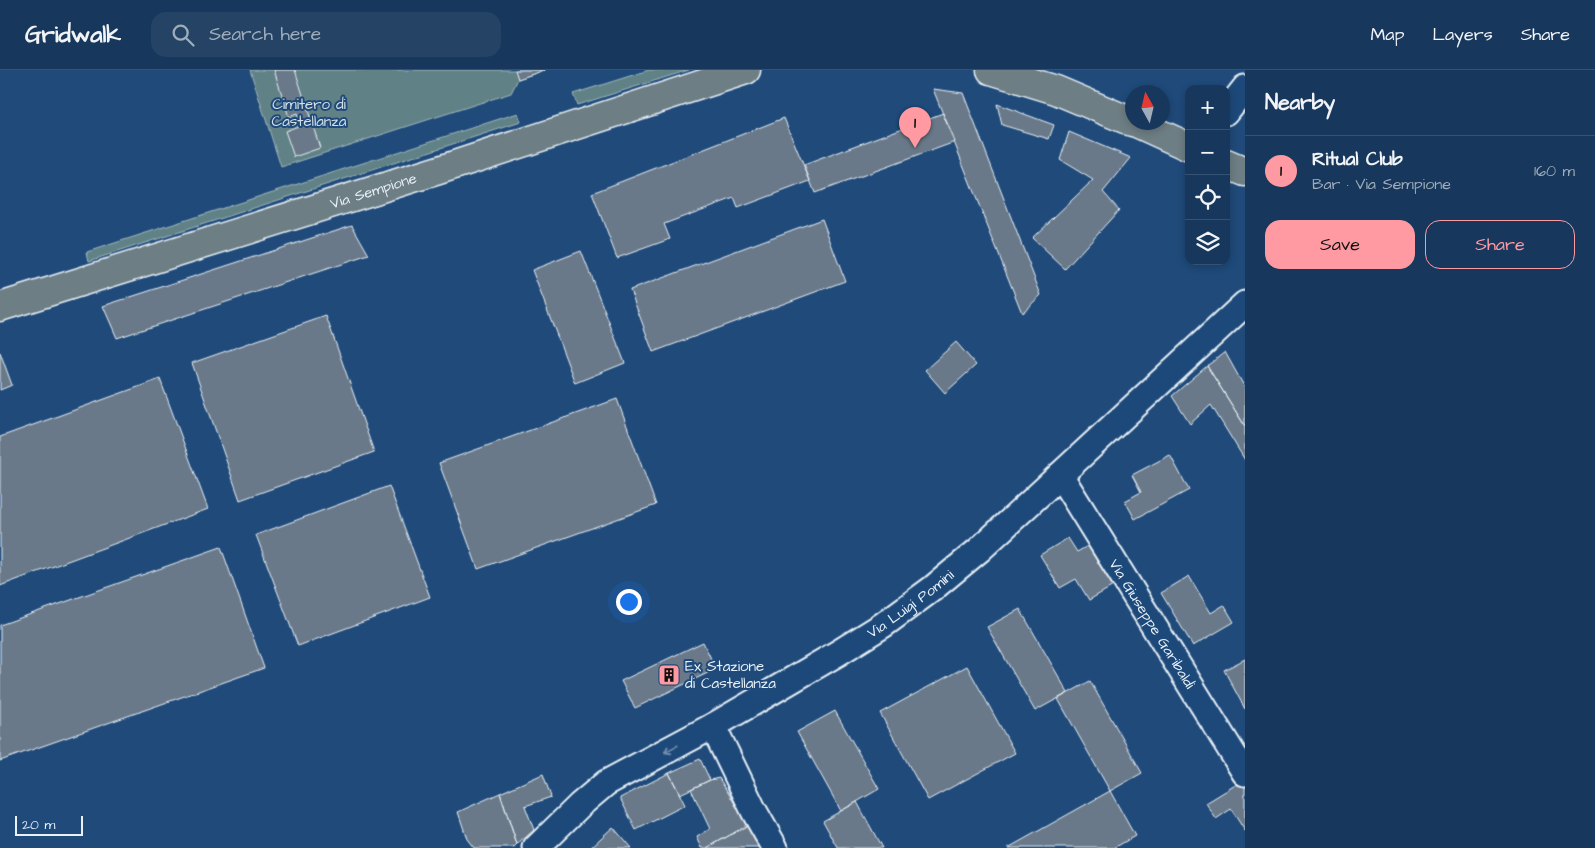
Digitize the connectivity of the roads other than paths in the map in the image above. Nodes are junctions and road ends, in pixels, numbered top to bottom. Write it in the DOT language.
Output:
graph roads {
  1 [pos="746,70"];
  2 [pos="991,70"];
  3 [pos="1245,88"];
  4 [pos="1230,107"];
  5 [pos="1125,119"];
  6 [pos="1152,130"];
  7 [pos="1185,144"];
  8 [pos="1230,166"];
  9 [pos="1245,172"];
  10 [pos="1245,304"];
  11 [pos="0,307"];
  12 [pos="1060,475"];
  13 [pos="714,726"];
  14 [pos="1245,773"];
  15 [pos="536,848"];
  16 [pos="775,848"];
  1 -- 11 [label="main road, Via Sempione"];
  2 -- 5 [label="main road"];
  3 -- 4 [label="street"];
  6 -- 7 [label="main road"];
  8 -- 9 [label="main road"];
  10 -- 12 [label="street, Via Luigi Pomini"];
  12 -- 13 [label="street, Via Luigi Pomini"];
  12 -- 14 [label="street, Via Giuseppe Garibaldi"];
  13 -- 15 [label="street, Via Luigi Pomini, one-way"];
  13 -- 16 [label="street"];
}
